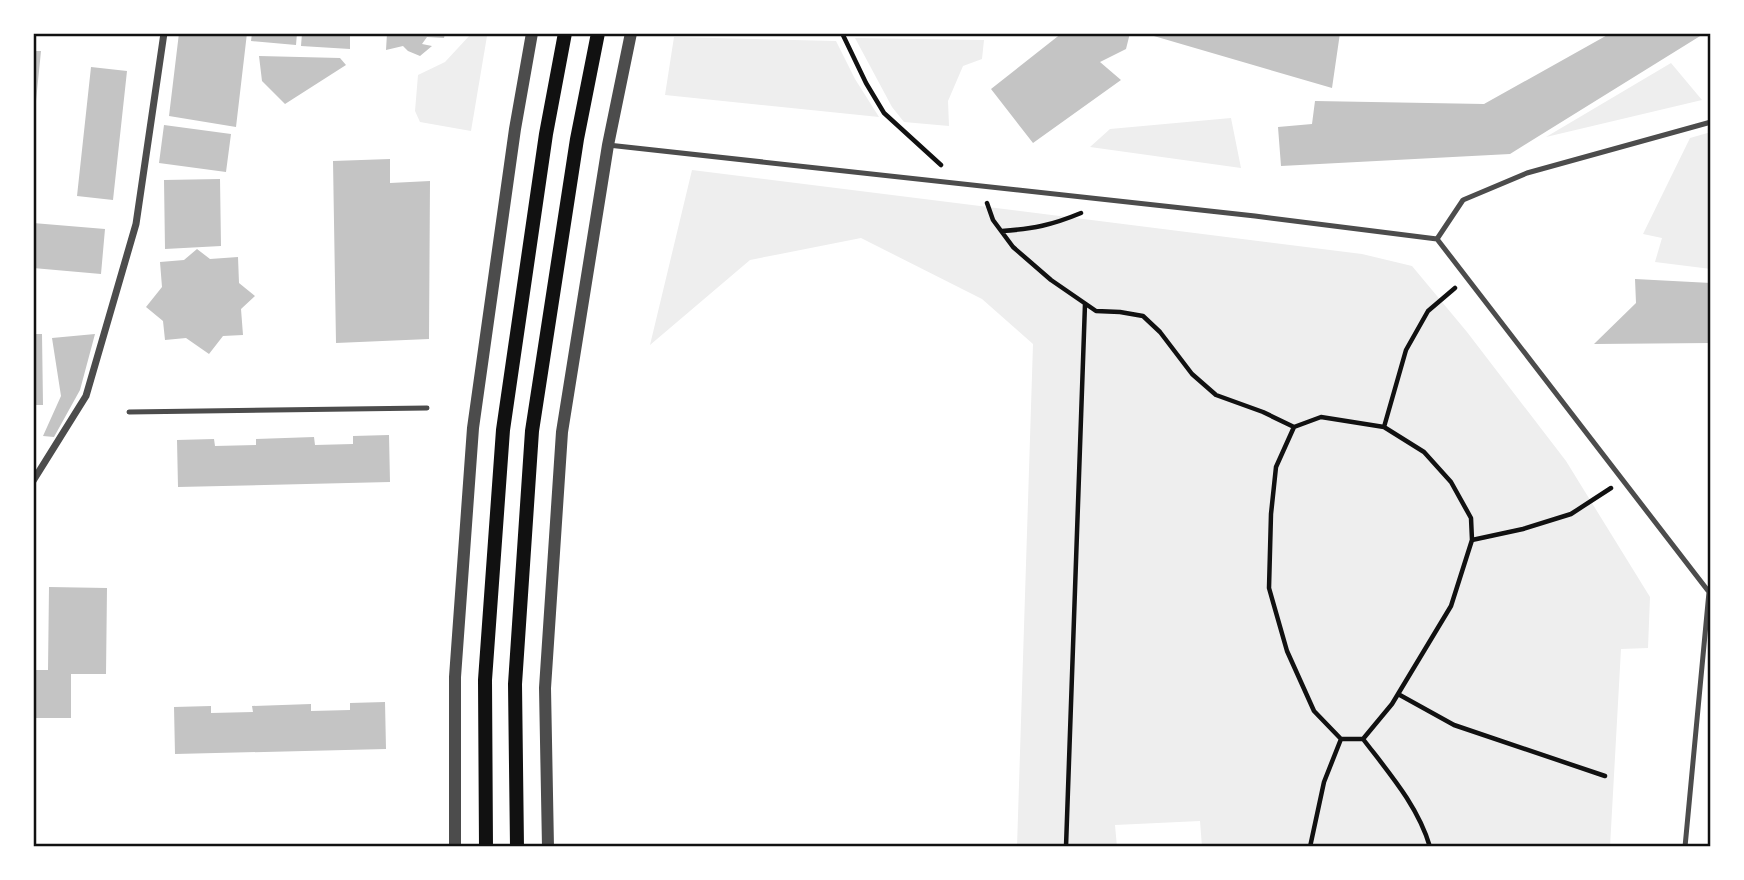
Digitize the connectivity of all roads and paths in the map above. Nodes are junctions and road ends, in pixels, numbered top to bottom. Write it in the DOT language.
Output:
graph roads {
  1 [pos="164,33"];
  2 [pos="532,33"];
  3 [pos="565,33"];
  4 [pos="598,33"];
  5 [pos="631,33"];
  6 [pos="842,33"];
  7 [pos="1711,122"];
  8 [pos="608,145"];
  9 [pos="961,183"];
  10 [pos="982,185"];
  11 [pos="1089,197"];
  12 [pos="1001,231"];
  13 [pos="1437,239"];
  14 [pos="1467,277"];
  15 [pos="1085,303"];
  16 [pos="427,408"];
  17 [pos="129,412"];
  18 [pos="1294,427"];
  19 [pos="1384,427"];
  20 [pos="1623,480"];
  21 [pos="33,481"];
  22 [pos="1472,540"];
  23 [pos="1398,694"];
  24 [pos="1341,739"];
  25 [pos="1363,739"];
  26 [pos="1605,776"];
  27 [pos="455,847"];
  28 [pos="486,847"];
  29 [pos="517,847"];
  30 [pos="548,847"];
  31 [pos="1066,847"];
  32 [pos="1310,847"];
  33 [pos="1430,847"];
  34 [pos="1685,847"];
  1 -- 21 [label="street"];
  2 -- 27 [label="street"];
  3 -- 28 [label="main road"];
  4 -- 29 [label="main road"];
  5 -- 8 [label="street"];
  6 -- 9 [label="path"];
  7 -- 13 [label="lane"];
  8 -- 9 [label="lane"];
  8 -- 30 [label="street"];
  9 -- 10 [label="lane"];
  10 -- 11 [label="lane"];
  10 -- 12 [label="path"];
  11 -- 12 [label="path"];
  11 -- 13 [label="lane"];
  12 -- 15 [label="path"];
  13 -- 14 [label="lane"];
  14 -- 19 [label="path"];
  14 -- 20 [label="lane"];
  15 -- 18 [label="path"];
  15 -- 31 [label="path"];
  16 -- 17 [label="lane"];
  18 -- 19 [label="path"];
  18 -- 24 [label="path"];
  19 -- 22 [label="path"];
  20 -- 22 [label="path"];
  20 -- 34 [label="lane"];
  22 -- 23 [label="path"];
  23 -- 25 [label="path"];
  23 -- 26 [label="path"];
  24 -- 25 [label="path"];
  24 -- 32 [label="path"];
  25 -- 33 [label="path"];
}
